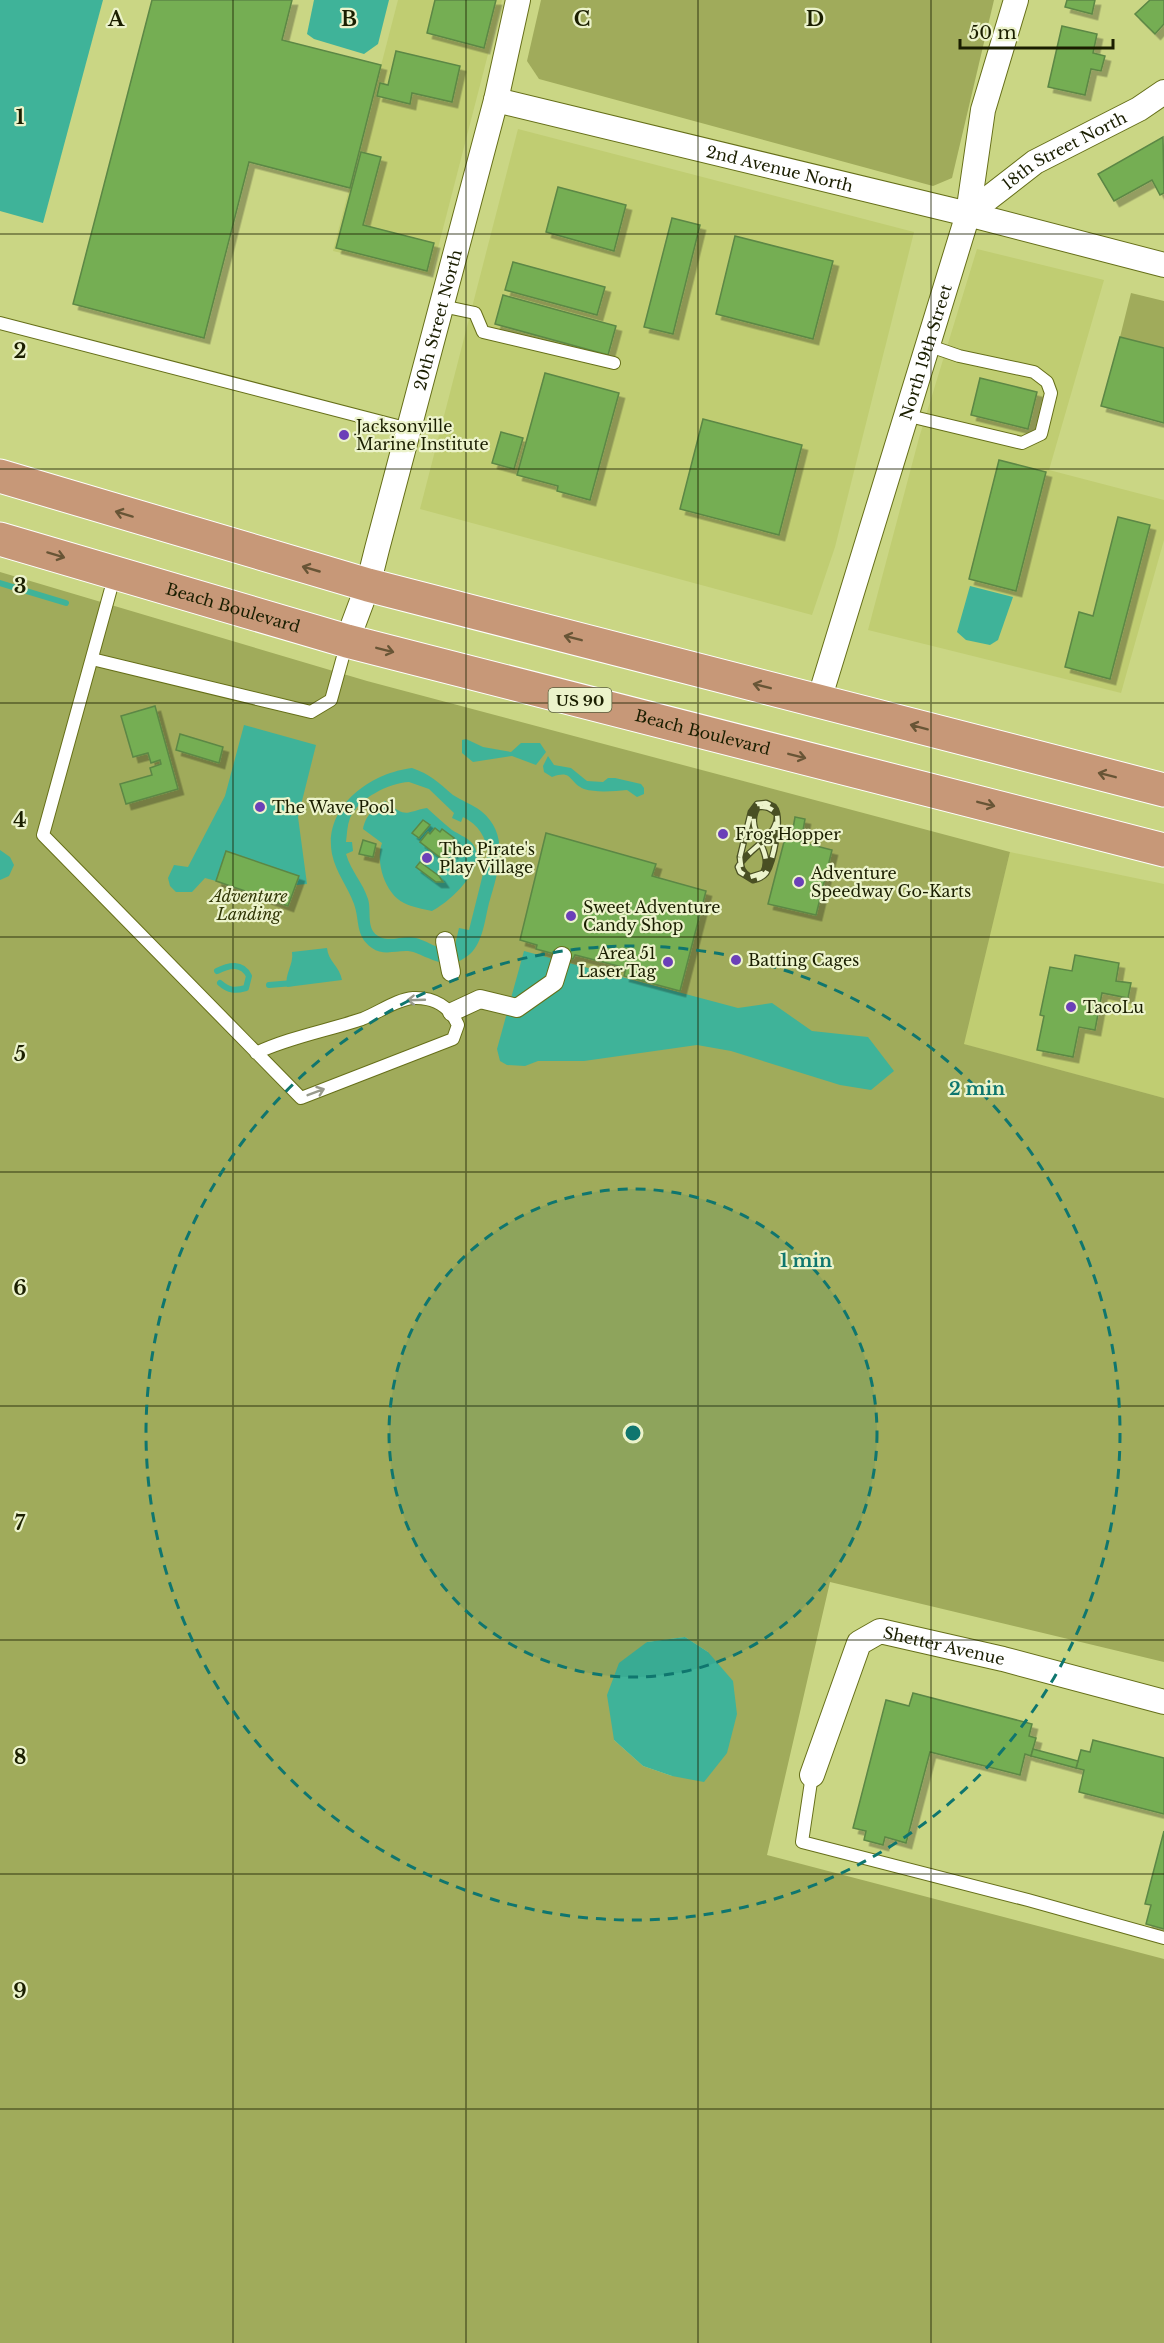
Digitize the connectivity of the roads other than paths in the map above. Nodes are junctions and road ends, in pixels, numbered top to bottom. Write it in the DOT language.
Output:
graph roads {
  1 [pos="518,0"];
  2 [pos="1016,0"];
  3 [pos="1164,92"];
  4 [pos="496,100"];
  5 [pos="968,214"];
  6 [pos="1164,265"];
  7 [pos="442,306"];
  8 [pos="0,323"];
  9 [pos="927,345"];
  10 [pos="614,363"];
  11 [pos="905,415"];
  12 [pos="409,429"];
  13 [pos="0,476"];
  14 [pos="0,538"];
  15 [pos="115,573"];
  16 [pos="368,585"];
  17 [pos="347,641"];
  18 [pos="92,659"];
  19 [pos="819,700"];
  20 [pos="1164,790"];
  21 [pos="1050,820"];
  22 [pos="1164,828"];
  23 [pos="1164,850"];
  24 [pos="446,941"];
  25 [pos="562,956"];
  26 [pos="451,972"];
  27 [pos="452,1012"];
  28 [pos="256,1053"];
  29 [pos="1164,1702"];
  30 [pos="812,1775"];
  31 [pos="1164,1938"];
  1 -- 4 [label="street"];
  2 -- 5 [label="street, North 19th Street"];
  3 -- 5 [label="street, 18th Street North"];
  4 -- 5 [label="street, 2nd Avenue North"];
  4 -- 7 [label="street, 20th Street North"];
  5 -- 6 [label="street, 2nd Avenue North"];
  5 -- 9 [label="street, North 19th Street"];
  7 -- 10 [label="lane"];
  7 -- 12 [label="street, 20th Street North"];
  8 -- 12 [label="lane"];
  9 -- 11 [label="street, North 19th Street"];
  9 -- 11 [label="lane"];
  11 -- 19 [label="street, North 19th Street"];
  12 -- 16 [label="street, 20th Street North"];
  16 -- 13 [label="highway, one-way"];
  14 -- 15 [label="highway, Beach Boulevard / US 90, one-way"];
  15 -- 17 [label="highway, Beach Boulevard / US 90"];
  15 -- 18 [label="lane"];
  16 -- 17 [label="street, 20th Street North"];
  19 -- 16 [label="highway, one-way"];
  17 -- 18 [label="lane"];
  17 -- 21 [label="highway, Beach Boulevard / US 90, one-way"];
  18 -- 28 [label="lane"];
  20 -- 19 [label="highway, one-way"];
  21 -- 22 [label="highway"];
  21 -- 23 [label="highway, Beach Boulevard / US 90"];
  24 -- 26 [label="street"];
  25 -- 27 [label="street"];
  27 -- 28 [label="lane, one-way"];
  28 -- 27 [label="lane, one-way"];
  29 -- 30 [label="street, Shetter Avenue"];
  30 -- 31 [label="lane"];
}
